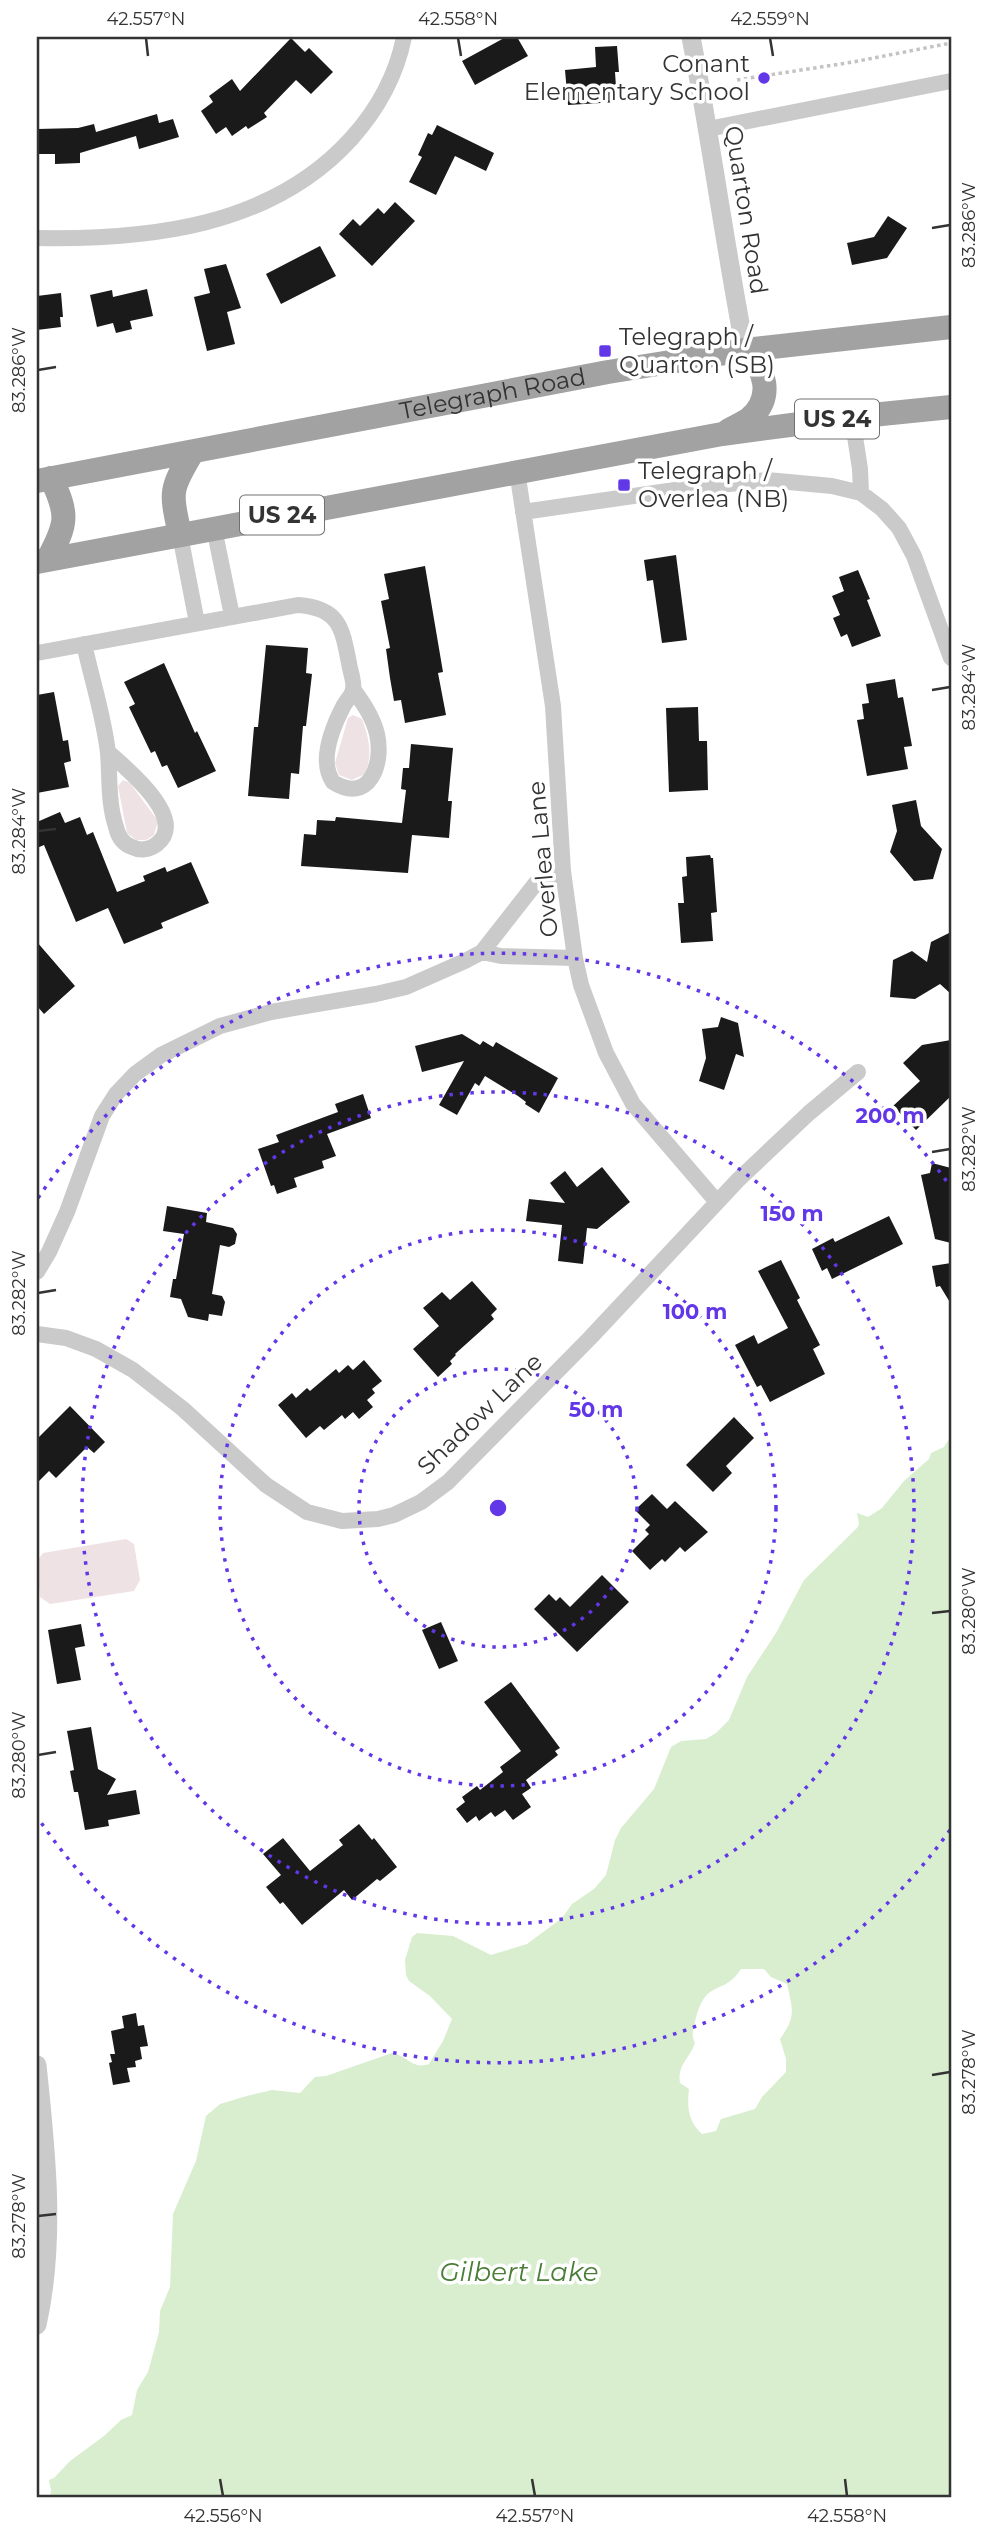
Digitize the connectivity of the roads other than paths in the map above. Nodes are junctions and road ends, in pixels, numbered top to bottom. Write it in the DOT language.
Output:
graph roads {
  1 [pos="404,37"];
  2 [pos="691,37"];
  3 [pos="951,81"];
  4 [pos="708,129"];
  5 [pos="37,238"];
  6 [pos="951,327"];
  7 [pos="745,350"];
  8 [pos="951,407"];
  9 [pos="852,417"];
  10 [pos="722,434"];
  11 [pos="192,453"];
  12 [pos="517,471"];
  13 [pos="44,480"];
  14 [pos="861,493"];
  15 [pos="523,512"];
  16 [pos="214,528"];
  17 [pos="180,535"];
  18 [pos="43,560"];
  19 [pos="232,616"];
  20 [pos="197,623"];
  21 [pos="84,644"];
  22 [pos="37,653"];
  23 [pos="951,658"];
  24 [pos="354,689"];
  25 [pos="108,752"];
  26 [pos="563,871"];
  27 [pos="482,952"];
  28 [pos="575,958"];
  29 [pos="858,1072"];
  30 [pos="717,1202"];
  31 [pos="37,1272"];
  32 [pos="37,1334"];
  33 [pos="37,2065"];
  34 [pos="37,2325"];
  1 -- 5 [label="street"];
  2 -- 4 [label="street, Quarton Road"];
  3 -- 4 [label="street"];
  4 -- 7 [label="street, Quarton Road"];
  6 -- 7 [label="highway, Telegraph Road"];
  7 -- 10 [label="highway"];
  7 -- 11 [label="highway, Telegraph Road"];
  8 -- 9 [label="highway, US 24"];
  9 -- 10 [label="highway, US 24"];
  9 -- 14 [label="street"];
  10 -- 12 [label="highway, US 24"];
  11 -- 13 [label="highway, Telegraph Road"];
  11 -- 17 [label="highway"];
  12 -- 15 [label="street, Overlea Lane"];
  12 -- 16 [label="highway, US 24"];
  13 -- 18 [label="highway"];
  14 -- 15 [label="street"];
  14 -- 23 [label="street"];
  15 -- 26 [label="street, Overlea Lane"];
  16 -- 17 [label="highway, US 24"];
  16 -- 19 [label="street"];
  17 -- 18 [label="highway, US 24"];
  17 -- 20 [label="street"];
  19 -- 20 [label="street"];
  19 -- 24 [label="street"];
  20 -- 21 [label="street"];
  21 -- 22 [label="street"];
  21 -- 25 [label="street"];
  24 -- 24 [label="street"];
  25 -- 25 [label="street"];
  26 -- 27 [label="street"];
  26 -- 28 [label="street, Overlea Lane"];
  27 -- 28 [label="street"];
  27 -- 31 [label="street"];
  28 -- 30 [label="street, Overlea Lane"];
  29 -- 30 [label="street, Shadow Lane"];
  30 -- 32 [label="street, Shadow Lane"];
  33 -- 34 [label="street"];
}
